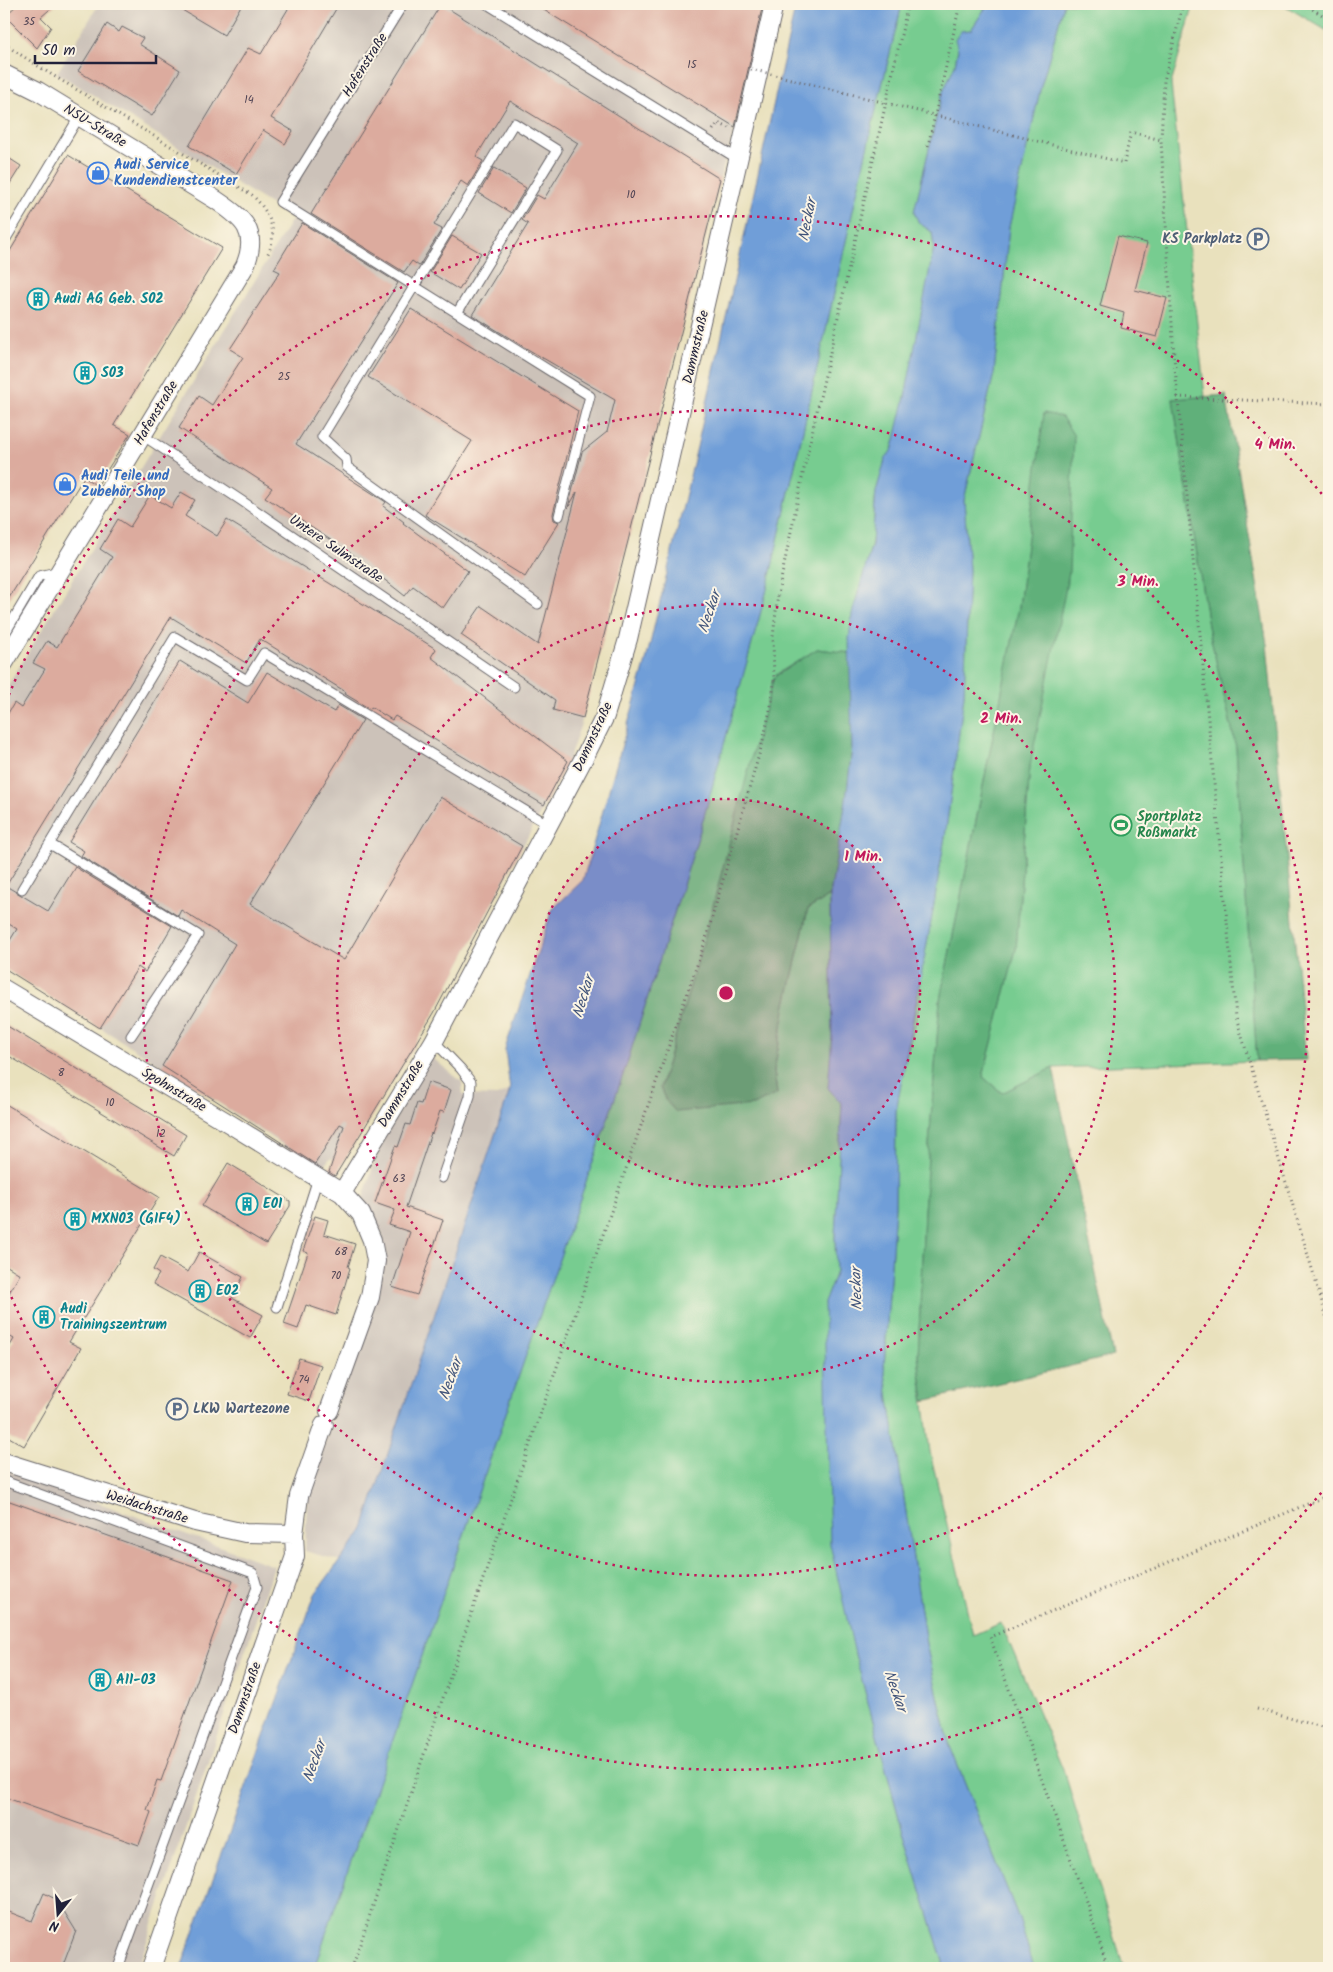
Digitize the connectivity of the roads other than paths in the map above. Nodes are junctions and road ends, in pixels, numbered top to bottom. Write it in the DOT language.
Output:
graph roads {
  1 [pos="404,4"];
  2 [pos="487,4"];
  3 [pos="774,4"];
  4 [pos="4,74"];
  5 [pos="79,117"];
  6 [pos="738,159"];
  7 [pos="4,242"];
  8 [pos="253,266"];
  9 [pos="413,286"];
  10 [pos="457,313"];
  11 [pos="142,435"];
  12 [pos="559,516"];
  13 [pos="60,571"];
  14 [pos="538,604"];
  15 [pos="4,634"];
  16 [pos="4,663"];
  17 [pos="514,687"];
  18 [pos="549,825"];
  19 [pos="50,844"];
  20 [pos="22,889"];
  21 [pos="4,989"];
  22 [pos="132,1036"];
  23 [pos="434,1041"];
  24 [pos="318,1178"];
  25 [pos="442,1178"];
  26 [pos="342,1193"];
  27 [pos="277,1308"];
  28 [pos="4,1462"];
  29 [pos="4,1482"];
  30 [pos="294,1534"];
  31 [pos="118,1968"];
  32 [pos="151,1968"];
  1 -- 9 [label="lane, Hafenstraße"];
  2 -- 6 [label="lane"];
  3 -- 6 [label="street, Dammstraße"];
  4 -- 5 [label="street, NSU-Straße"];
  5 -- 7 [label="lane"];
  5 -- 8 [label="street, NSU-Straße"];
  6 -- 18 [label="street, Dammstraße"];
  8 -- 11 [label="street, Hafenstraße"];
  9 -- 10 [label="lane"];
  9 -- 10 [label="lane"];
  9 -- 14 [label="lane"];
  10 -- 12 [label="lane"];
  11 -- 13 [label="street, Hafenstraße"];
  11 -- 17 [label="lane, Untere Sulmstraße"];
  13 -- 15 [label="lane"];
  13 -- 16 [label="street, Hafenstraße"];
  18 -- 19 [label="lane"];
  18 -- 23 [label="street, Dammstraße"];
  19 -- 20 [label="lane"];
  19 -- 22 [label="lane"];
  21 -- 24 [label="street, Spohnstraße"];
  23 -- 25 [label="lane"];
  23 -- 26 [label="street, Dammstraße"];
  24 -- 26 [label="street, Spohnstraße"];
  24 -- 27 [label="lane"];
  26 -- 30 [label="street, Dammstraße"];
  28 -- 30 [label="street, Weidachstraße"];
  29 -- 31 [label="lane"];
  30 -- 32 [label="street, Dammstraße"];
}
